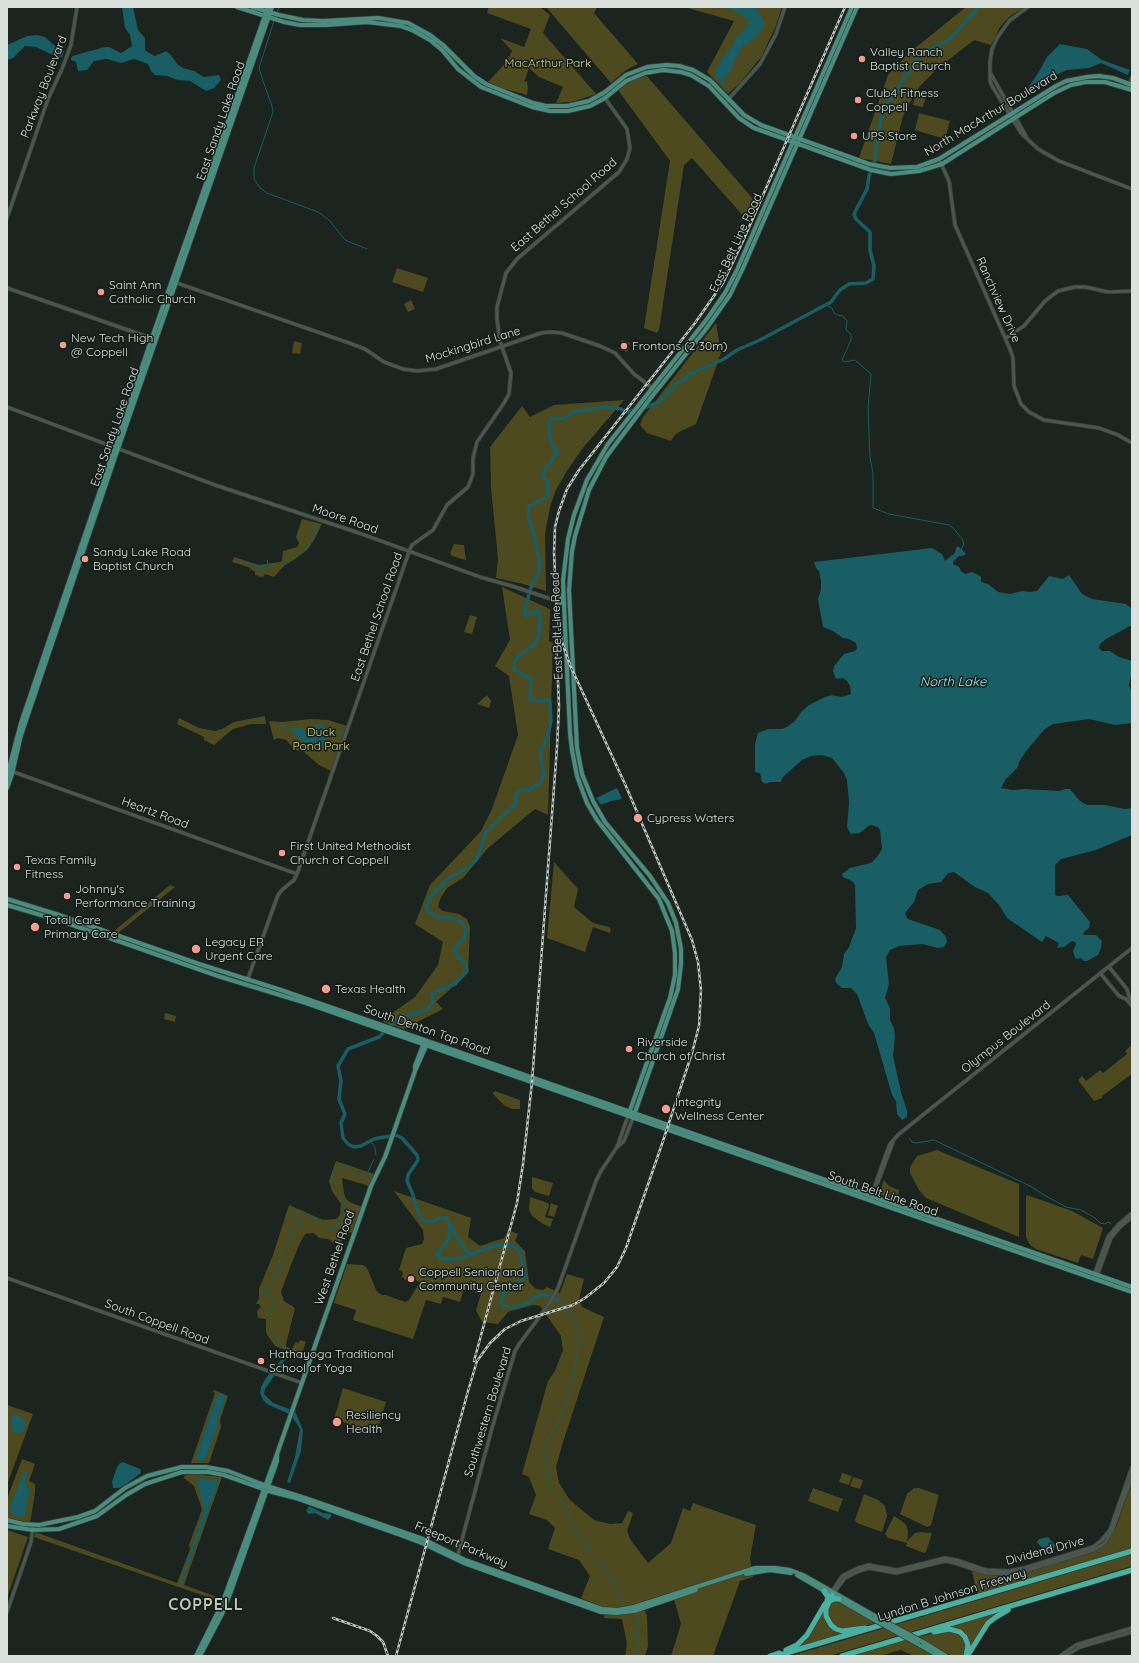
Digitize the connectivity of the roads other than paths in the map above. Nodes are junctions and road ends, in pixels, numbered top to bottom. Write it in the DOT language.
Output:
graph roads {
  1 [pos="77,7"];
  2 [pos="237,7"];
  3 [pos="252,7"];
  4 [pos="272,7"];
  5 [pos="785,7"];
  6 [pos="852,7"];
  7 [pos="857,7"];
  8 [pos="1028,7"];
  9 [pos="268,13"];
  10 [pos="844,32"];
  11 [pos="693,70"];
  12 [pos="691,75"];
  13 [pos="1132,77"];
  14 [pos="1130,87"];
  15 [pos="603,96"];
  16 [pos="729,99"];
  17 [pos="725,103"];
  18 [pos="1011,115"];
  19 [pos="1014,119"];
  20 [pos="757,123"];
  21 [pos="754,128"];
  22 [pos="795,140"];
  23 [pos="841,154"];
  24 [pos="839,159"];
  25 [pos="941,162"];
  26 [pos="859,163"];
  27 [pos="778,175"];
  28 [pos="783,178"];
  29 [pos="1132,189"];
  30 [pos="7,218"];
  31 [pos="174,282"];
  32 [pos="7,288"];
  33 [pos="1132,291"];
  34 [pos="725,293"];
  35 [pos="730,295"];
  36 [pos="154,338"];
  37 [pos="1006,338"];
  38 [pos="502,347"];
  39 [pos="652,388"];
  40 [pos="656,392"];
  41 [pos="7,407"];
  42 [pos="1132,443"];
  43 [pos="116,448"];
  44 [pos="586,489"];
  45 [pos="409,551"];
  46 [pos="562,604"];
  47 [pos="570,604"];
  48 [pos="569,710"];
  49 [pos="575,710"];
  50 [pos="10,770"];
  51 [pos="7,776"];
  52 [pos="579,782"];
  53 [pos="586,785"];
  54 [pos="7,788"];
  55 [pos="598,810"];
  56 [pos="593,813"];
  57 [pos="297,874"];
  58 [pos="664,896"];
  59 [pos="9,899"];
  60 [pos="659,899"];
  61 [pos="8,905"];
  62 [pos="73,920"];
  63 [pos="71,925"];
  64 [pos="675,948"];
  65 [pos="681,948"];
  66 [pos="1132,948"];
  67 [pos="178,957"];
  68 [pos="176,962"];
  69 [pos="1109,967"];
  70 [pos="1101,974"];
  71 [pos="248,979"];
  72 [pos="247,985"];
  73 [pos="1128,990"];
  74 [pos="1121,997"];
  75 [pos="304,1000"];
  76 [pos="1132,1003"];
  77 [pos="328,1009"];
  78 [pos="427,1040"];
  79 [pos="425,1045"];
  80 [pos="475,1057"];
  81 [pos="473,1062"];
  82 [pos="509,1068"];
  83 [pos="507,1074"];
  84 [pos="556,1085"];
  85 [pos="554,1090"];
  86 [pos="589,1099"];
  87 [pos="629,1114"];
  88 [pos="634,1115"];
  89 [pos="676,1127"];
  90 [pos="674,1132"];
  91 [pos="617,1147"];
  92 [pos="809,1177"];
  93 [pos="873,1195"];
  94 [pos="871,1201"];
  95 [pos="1132,1213"];
  96 [pos="1132,1217"];
  97 [pos="965,1231"];
  98 [pos="1095,1276"];
  99 [pos="7,1278"];
  100 [pos="1132,1287"];
  101 [pos="1132,1292"];
  102 [pos="302,1383"];
  103 [pos="1132,1468"];
  104 [pos="1132,1477"];
  105 [pos="265,1488"];
  106 [pos="7,1520"];
  107 [pos="33,1525"];
  108 [pos="7,1526"];
  109 [pos="32,1530"];
  110 [pos="1132,1551"];
  111 [pos="1066,1557"];
  112 [pos="457,1559"];
  113 [pos="1132,1570"];
  114 [pos="793,1572"];
  115 [pos="824,1591"];
  116 [pos="832,1593"];
  117 [pos="839,1599"];
  118 [pos="1039,1599"];
  119 [pos="828,1602"];
  120 [pos="7,1612"];
  121 [pos="873,1617"];
  122 [pos="892,1623"];
  123 [pos="1132,1628"];
  124 [pos="1132,1632"];
  125 [pos="206,1639"];
  126 [pos="920,1643"];
  127 [pos="882,1644"];
  128 [pos="196,1656"];
  129 [pos="200,1656"];
  130 [pos="770,1656"];
  131 [pos="776,1656"];
  132 [pos="842,1656"];
  133 [pos="939,1656"];
  134 [pos="946,1656"];
  135 [pos="967,1656"];
  136 [pos="1060,1656"];
  137 [pos="1065,1656"];
  1 -- 30 [label="street, Parkway Boulevard"];
  2 -- 9 [label="main road"];
  3 -- 9 [label="main road"];
  4 -- 9 [label="main road, East Sandy Lake Road"];
  5 -- 16 [label="street"];
  6 -- 10 [label="main road, East Belt Line Road"];
  7 -- 10 [label="main road, East Belt Line Road"];
  8 -- 18 [label="street"];
  9 -- 15 [label="main road"];
  9 -- 31 [label="main road, East Sandy Lake Road"];
  10 -- 22 [label="main road, East Belt Line Road"];
  11 -- 12 [label="main road"];
  11 -- 15 [label="main road"];
  11 -- 16 [label="main road"];
  12 -- 15 [label="main road"];
  12 -- 17 [label="main road"];
  13 -- 14 [label="street"];
  14 -- 18 [label="main road, North MacArthur Boulevard"];
  14 -- 19 [label="main road, North MacArthur Boulevard"];
  15 -- 38 [label="street, East Bethel School Road"];
  16 -- 17 [label="street"];
  16 -- 20 [label="main road"];
  17 -- 21 [label="main road"];
  18 -- 19 [label="street"];
  18 -- 25 [label="main road, North MacArthur Boulevard"];
  19 -- 25 [label="main road, North MacArthur Boulevard"];
  19 -- 29 [label="street"];
  20 -- 21 [label="main road"];
  20 -- 22 [label="main road"];
  21 -- 22 [label="main road"];
  22 -- 23 [label="main road"];
  22 -- 24 [label="main road"];
  22 -- 27 [label="main road, East Belt Line Road"];
  22 -- 28 [label="main road, East Belt Line Road"];
  23 -- 24 [label="main road"];
  23 -- 26 [label="main road"];
  24 -- 26 [label="main road"];
  25 -- 26 [label="main road, North MacArthur Boulevard"];
  25 -- 26 [label="main road, North MacArthur Boulevard"];
  25 -- 37 [label="street, Ranchview Drive"];
  27 -- 28 [label="main road"];
  27 -- 34 [label="main road, East Belt Line Road"];
  28 -- 35 [label="main road, East Belt Line Road"];
  31 -- 36 [label="main road, East Sandy Lake Road"];
  31 -- 38 [label="street, Mockingbird Lane"];
  32 -- 36 [label="street"];
  33 -- 37 [label="street"];
  34 -- 35 [label="main road"];
  34 -- 39 [label="main road, East Belt Line Road"];
  35 -- 40 [label="main road, East Belt Line Road"];
  36 -- 43 [label="main road, East Sandy Lake Road"];
  37 -- 42 [label="street, Ranchview Drive"];
  38 -- 39 [label="street, Mockingbird Lane"];
  38 -- 45 [label="street, East Bethel School Road"];
  39 -- 40 [label="street, Mockingbird Lane"];
  39 -- 44 [label="main road, East Belt Line Road"];
  40 -- 44 [label="main road, East Belt Line Road"];
  41 -- 43 [label="street, Moore Road"];
  43 -- 45 [label="street, Moore Road"];
  43 -- 50 [label="main road, East Sandy Lake Road"];
  44 -- 46 [label="main road, East Belt Line Road"];
  44 -- 47 [label="main road, East Belt Line Road"];
  45 -- 46 [label="street, Moore Road"];
  45 -- 57 [label="street, East Bethel School Road"];
  46 -- 47 [label="street, Moore Road"];
  46 -- 48 [label="main road, East Belt Line Road"];
  47 -- 49 [label="main road, East Belt Line Road"];
  48 -- 49 [label="main road"];
  48 -- 52 [label="main road, East Belt Line Road"];
  49 -- 53 [label="main road, East Belt Line Road"];
  50 -- 51 [label="main road, East Sandy Lake Road"];
  50 -- 54 [label="main road, East Sandy Lake Road"];
  50 -- 57 [label="street, Heartz Road"];
  52 -- 53 [label="main road"];
  52 -- 56 [label="main road, East Belt Line Road"];
  53 -- 55 [label="main road, East Belt Line Road"];
  55 -- 56 [label="main road"];
  55 -- 58 [label="main road, East Belt Line Road"];
  56 -- 60 [label="main road, East Belt Line Road"];
  57 -- 71 [label="street, East Bethel School Road"];
  58 -- 60 [label="main road"];
  58 -- 65 [label="main road, East Belt Line Road"];
  59 -- 61 [label="main road"];
  59 -- 62 [label="main road, South Denton Tap Road"];
  60 -- 64 [label="main road, East Belt Line Road"];
  61 -- 63 [label="main road, South Denton Tap Road"];
  62 -- 63 [label="main road"];
  62 -- 67 [label="main road, South Denton Tap Road"];
  63 -- 68 [label="main road, South Denton Tap Road"];
  64 -- 65 [label="main road"];
  64 -- 87 [label="main road, East Belt Line Road"];
  65 -- 88 [label="main road, East Belt Line Road"];
  66 -- 69 [label="street, Olympus Boulevard"];
  67 -- 68 [label="main road"];
  67 -- 71 [label="main road, South Denton Tap Road"];
  68 -- 72 [label="main road, South Denton Tap Road"];
  69 -- 70 [label="street, Olympus Boulevard"];
  69 -- 73 [label="street"];
  70 -- 74 [label="street"];
  70 -- 93 [label="street, Olympus Boulevard"];
  71 -- 72 [label="street, East Bethel School Road"];
  71 -- 75 [label="main road, South Denton Tap Road"];
  72 -- 75 [label="main road, South Denton Tap Road"];
  73 -- 74 [label="street"];
  73 -- 76 [label="street"];
  74 -- 76 [label="street"];
  75 -- 77 [label="main road, South Denton Tap Road"];
  77 -- 78 [label="main road, South Denton Tap Road"];
  77 -- 79 [label="main road, South Denton Tap Road"];
  78 -- 79 [label="main road, West Bethel Road"];
  78 -- 80 [label="main road, South Denton Tap Road"];
  79 -- 81 [label="main road, South Denton Tap Road"];
  79 -- 102 [label="main road, West Bethel Road"];
  80 -- 81 [label="main road"];
  80 -- 82 [label="main road, South Denton Tap Road"];
  81 -- 83 [label="main road, South Denton Tap Road"];
  82 -- 83 [label="main road"];
  82 -- 84 [label="main road, South Denton Tap Road"];
  83 -- 85 [label="main road, South Denton Tap Road"];
  84 -- 85 [label="main road"];
  84 -- 86 [label="main road, South Denton Tap Road"];
  85 -- 86 [label="main road, South Denton Tap Road"];
  86 -- 87 [label="main road, South Denton Tap Road"];
  87 -- 88 [label="main road, South Denton Tap Road"];
  87 -- 91 [label="street, Southwestern Boulevard"];
  88 -- 89 [label="main road, South Belt Line Road"];
  88 -- 90 [label="main road, South Belt Line Road"];
  88 -- 91 [label="street, Southwestern Boulevard"];
  89 -- 90 [label="main road"];
  89 -- 92 [label="main road, South Belt Line Road"];
  90 -- 92 [label="main road, South Belt Line Road"];
  91 -- 112 [label="street, Southwestern Boulevard"];
  92 -- 93 [label="main road, South Belt Line Road"];
  92 -- 94 [label="main road, South Belt Line Road"];
  93 -- 94 [label="street, Olympus Boulevard"];
  93 -- 97 [label="main road, South Belt Line Road"];
  94 -- 97 [label="main road, South Belt Line Road"];
  95 -- 98 [label="street"];
  96 -- 98 [label="street"];
  97 -- 98 [label="main road, South Belt Line Road"];
  98 -- 100 [label="main road, South Belt Line Road"];
  98 -- 101 [label="main road, South Belt Line Road"];
  99 -- 102 [label="street, South Coppell Road"];
  102 -- 105 [label="main road, West Bethel Road"];
  103 -- 111 [label="street, Dividend Drive"];
  104 -- 111 [label="street, Dividend Drive"];
  105 -- 107 [label="main road, Freeport Parkway"];
  105 -- 109 [label="main road, Freeport Parkway"];
  105 -- 112 [label="main road, Freeport Parkway"];
  105 -- 125 [label="main road, West Bethel Road"];
  106 -- 107 [label="main road, Freeport Parkway"];
  107 -- 109 [label="street"];
  108 -- 109 [label="main road, Freeport Parkway"];
  109 -- 120 [label="street"];
  110 -- 122 [label="highway, Lyndon B Johnson Freeway"];
  111 -- 116 [label="street, Dividend Drive"];
  112 -- 114 [label="main road, Freeport Parkway"];
  113 -- 118 [label="highway"];
  114 -- 115 [label="main road, Freeport Parkway"];
  114 -- 116 [label="main road, Freeport Parkway"];
  115 -- 116 [label="main road, Freeport Parkway"];
  115 -- 119 [label="highway"];
  116 -- 117 [label="main road, Freeport Parkway"];
  116 -- 119 [label="highway"];
  116 -- 121 [label="main road, Freeport Parkway"];
  117 -- 119 [label="highway"];
  117 -- 121 [label="main road, Freeport Parkway"];
  118 -- 127 [label="highway"];
  118 -- 135 [label="highway"];
  119 -- 122 [label="highway"];
  119 -- 130 [label="highway"];
  121 -- 126 [label="main road, Freeport Parkway, bridge"];
  122 -- 131 [label="highway, Lyndon B Johnson Freeway"];
  123 -- 136 [label="street"];
  124 -- 137 [label="street"];
  125 -- 128 [label="main road, West Bethel Road"];
  125 -- 129 [label="main road, West Bethel Road"];
  126 -- 133 [label="main road, Freeport Parkway"];
  126 -- 134 [label="main road, Freeport Parkway"];
  127 -- 132 [label="highway"];
  127 -- 135 [label="highway"];
}
